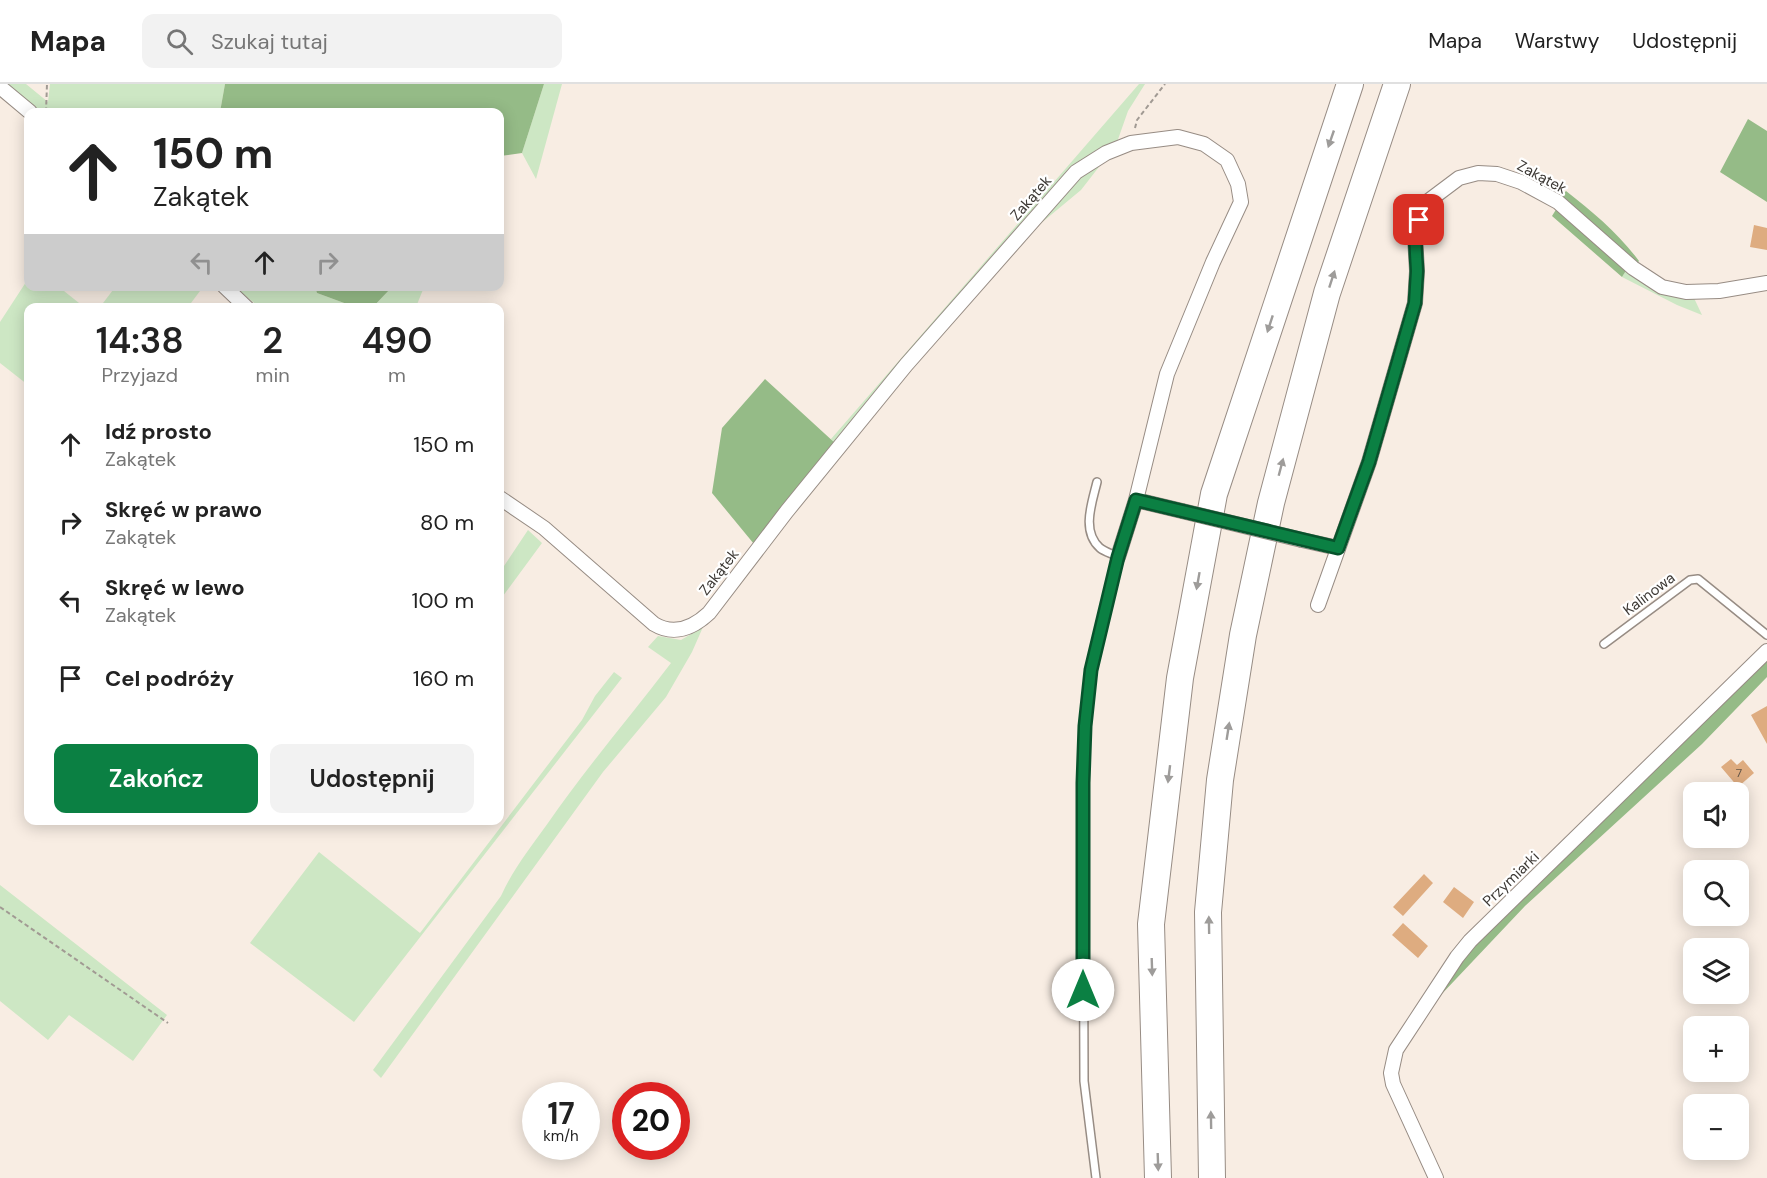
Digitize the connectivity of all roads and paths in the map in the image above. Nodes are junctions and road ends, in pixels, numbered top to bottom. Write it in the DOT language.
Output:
graph roads {
  1 [pos="47,84"];
  2 [pos="1165,84"];
  3 [pos="1350,84"];
  4 [pos="1397,84"];
  5 [pos="0,87"];
  6 [pos="25,108"];
  7 [pos="46,108"];
  8 [pos="1131,143"];
  9 [pos="1767,283"];
  10 [pos="229,291"];
  11 [pos="243,303"];
  12 [pos="1097,482"];
  13 [pos="1136,500"];
  14 [pos="504,501"];
  15 [pos="1338,548"];
  16 [pos="1118,557"];
  17 [pos="1318,605"];
  18 [pos="1767,635"];
  19 [pos="1604,644"];
  20 [pos="1767,651"];
  21 [pos="0,908"];
  22 [pos="168,1023"];
  23 [pos="1096,1178"];
  24 [pos="1158,1178"];
  25 [pos="1212,1178"];
  26 [pos="1436,1178"];
  1 -- 7 [label="path"];
  2 -- 8 [label="path"];
  3 -- 24 [label="highway, one-way"];
  25 -- 4 [label="highway, one-way"];
  5 -- 6 [label="street"];
  8 -- 13 [label="street, Zakątek"];
  8 -- 14 [label="street, Zakątek"];
  9 -- 15 [label="street, Zakątek"];
  10 -- 11 [label="street"];
  12 -- 16 [label="lane"];
  13 -- 15 [label="street, bridge"];
  13 -- 16 [label="street, Zakątek"];
  15 -- 17 [label="street, Zakątek"];
  16 -- 23 [label="lane, Zakątek"];
  18 -- 19 [label="lane, Kalinowa"];
  20 -- 26 [label="street, Przymiarki"];
  21 -- 22 [label="path"];
}
